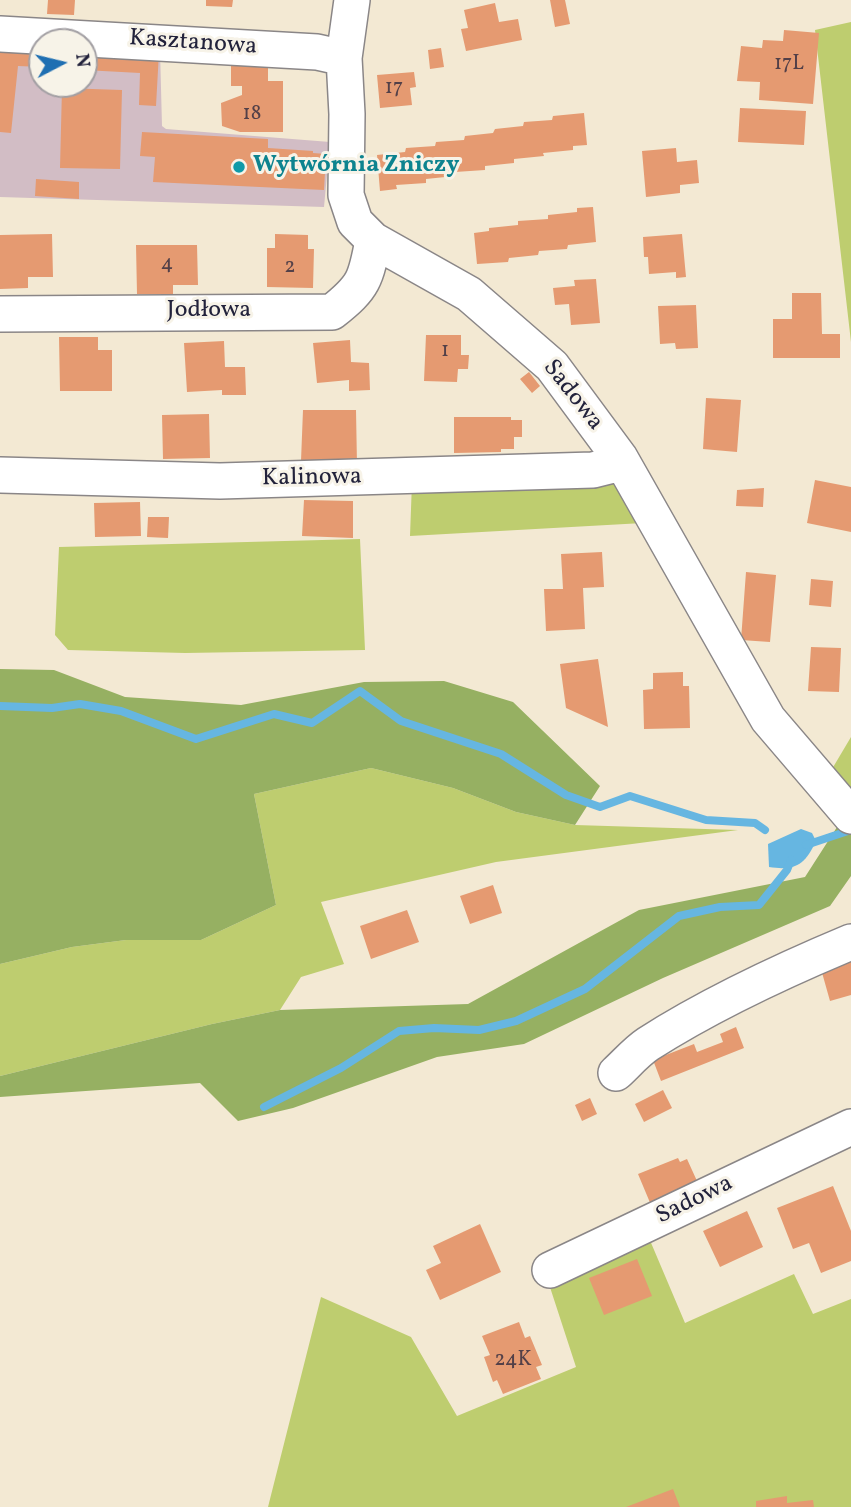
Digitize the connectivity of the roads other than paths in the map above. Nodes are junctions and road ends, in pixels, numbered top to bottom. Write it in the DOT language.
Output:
graph roads {
  1 [pos="352,0"];
  2 [pos="0,34"];
  3 [pos="344,58"];
  4 [pos="373,240"];
  5 [pos="0,314"];
  6 [pos="620,458"];
  7 [pos="0,475"];
  8 [pos="851,816"];
  9 [pos="851,942"];
  10 [pos="616,1073"];
  11 [pos="847,1138"];
  12 [pos="550,1270"];
  1 -- 3 [label="street, Sadowa"];
  2 -- 3 [label="street, Kasztanowa"];
  3 -- 4 [label="street, Sadowa"];
  4 -- 5 [label="street, Jodłowa"];
  4 -- 6 [label="street, Sadowa"];
  6 -- 7 [label="street, Kalinowa"];
  6 -- 8 [label="street, Sadowa"];
  9 -- 10 [label="street"];
  11 -- 12 [label="street, Sadowa"];
}
